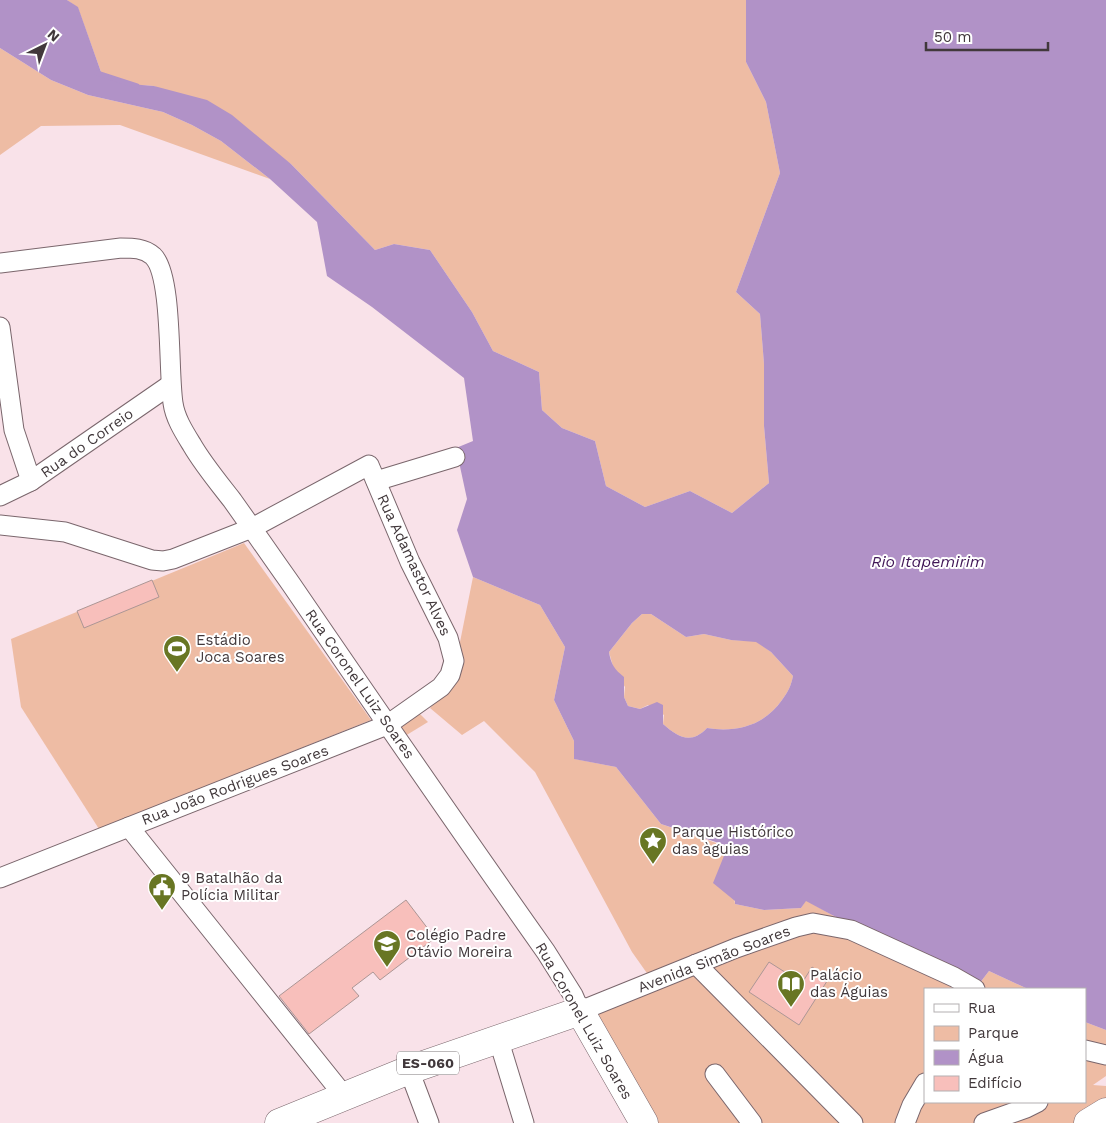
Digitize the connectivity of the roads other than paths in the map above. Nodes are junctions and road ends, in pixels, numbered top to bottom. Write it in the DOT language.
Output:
graph roads {
  1 [pos="0,263"];
  2 [pos="0,327"];
  3 [pos="170,385"];
  4 [pos="455,457"];
  5 [pos="372,473"];
  6 [pos="31,481"];
  7 [pos="0,496"];
  8 [pos="0,525"];
  9 [pos="252,528"];
  10 [pos="453,667"];
  11 [pos="388,725"];
  12 [pos="128,826"];
  13 [pos="0,878"];
  14 [pos="696,964"];
  15 [pos="973,988"];
  16 [pos="580,1011"];
  17 [pos="498,1038"];
  18 [pos="1086,1050"];
  19 [pos="1106,1055"];
  20 [pos="408,1070"];
  21 [pos="715,1074"];
  22 [pos="924,1085"];
  23 [pos="345,1097"];
  24 [pos="1036,1103"];
  25 [pos="1106,1112"];
  26 [pos="279,1123"];
  27 [pos="429,1123"];
  28 [pos="524,1123"];
  29 [pos="644,1123"];
  30 [pos="752,1123"];
  31 [pos="853,1123"];
  32 [pos="905,1123"];
  33 [pos="984,1123"];
  34 [pos="1088,1123"];
  1 -- 3 [label="street, Rua Coronel Luiz Soares"];
  2 -- 6 [label="street"];
  3 -- 6 [label="street, Rua do Correio"];
  3 -- 9 [label="street, Rua Coronel Luiz Soares"];
  4 -- 5 [label="street"];
  5 -- 9 [label="street"];
  5 -- 10 [label="street, Rua Adamastor Alves"];
  6 -- 7 [label="street, Rua do Correio"];
  8 -- 9 [label="street"];
  9 -- 11 [label="street, Rua Coronel Luiz Soares"];
  10 -- 11 [label="street, Rua João Rodrigues Soares"];
  11 -- 12 [label="street, Rua João Rodrigues Soares"];
  11 -- 16 [label="street, Rua Coronel Luiz Soares"];
  12 -- 13 [label="street, Rua João Rodrigues Soares"];
  12 -- 23 [label="street"];
  14 -- 15 [label="street, Avenida Simão Soares"];
  14 -- 16 [label="street, Avenida Simão Soares"];
  14 -- 31 [label="street"];
  16 -- 17 [label="main road, ES-060"];
  16 -- 29 [label="main road, Rua Coronel Luiz Soares"];
  17 -- 20 [label="main road, ES-060"];
  17 -- 28 [label="street"];
  18 -- 19 [label="street"];
  20 -- 23 [label="main road, ES-060"];
  20 -- 27 [label="street"];
  21 -- 30 [label="street"];
  22 -- 32 [label="street"];
  23 -- 26 [label="main road, ES-060"];
  24 -- 33 [label="street"];
  25 -- 34 [label="main road"];
}
